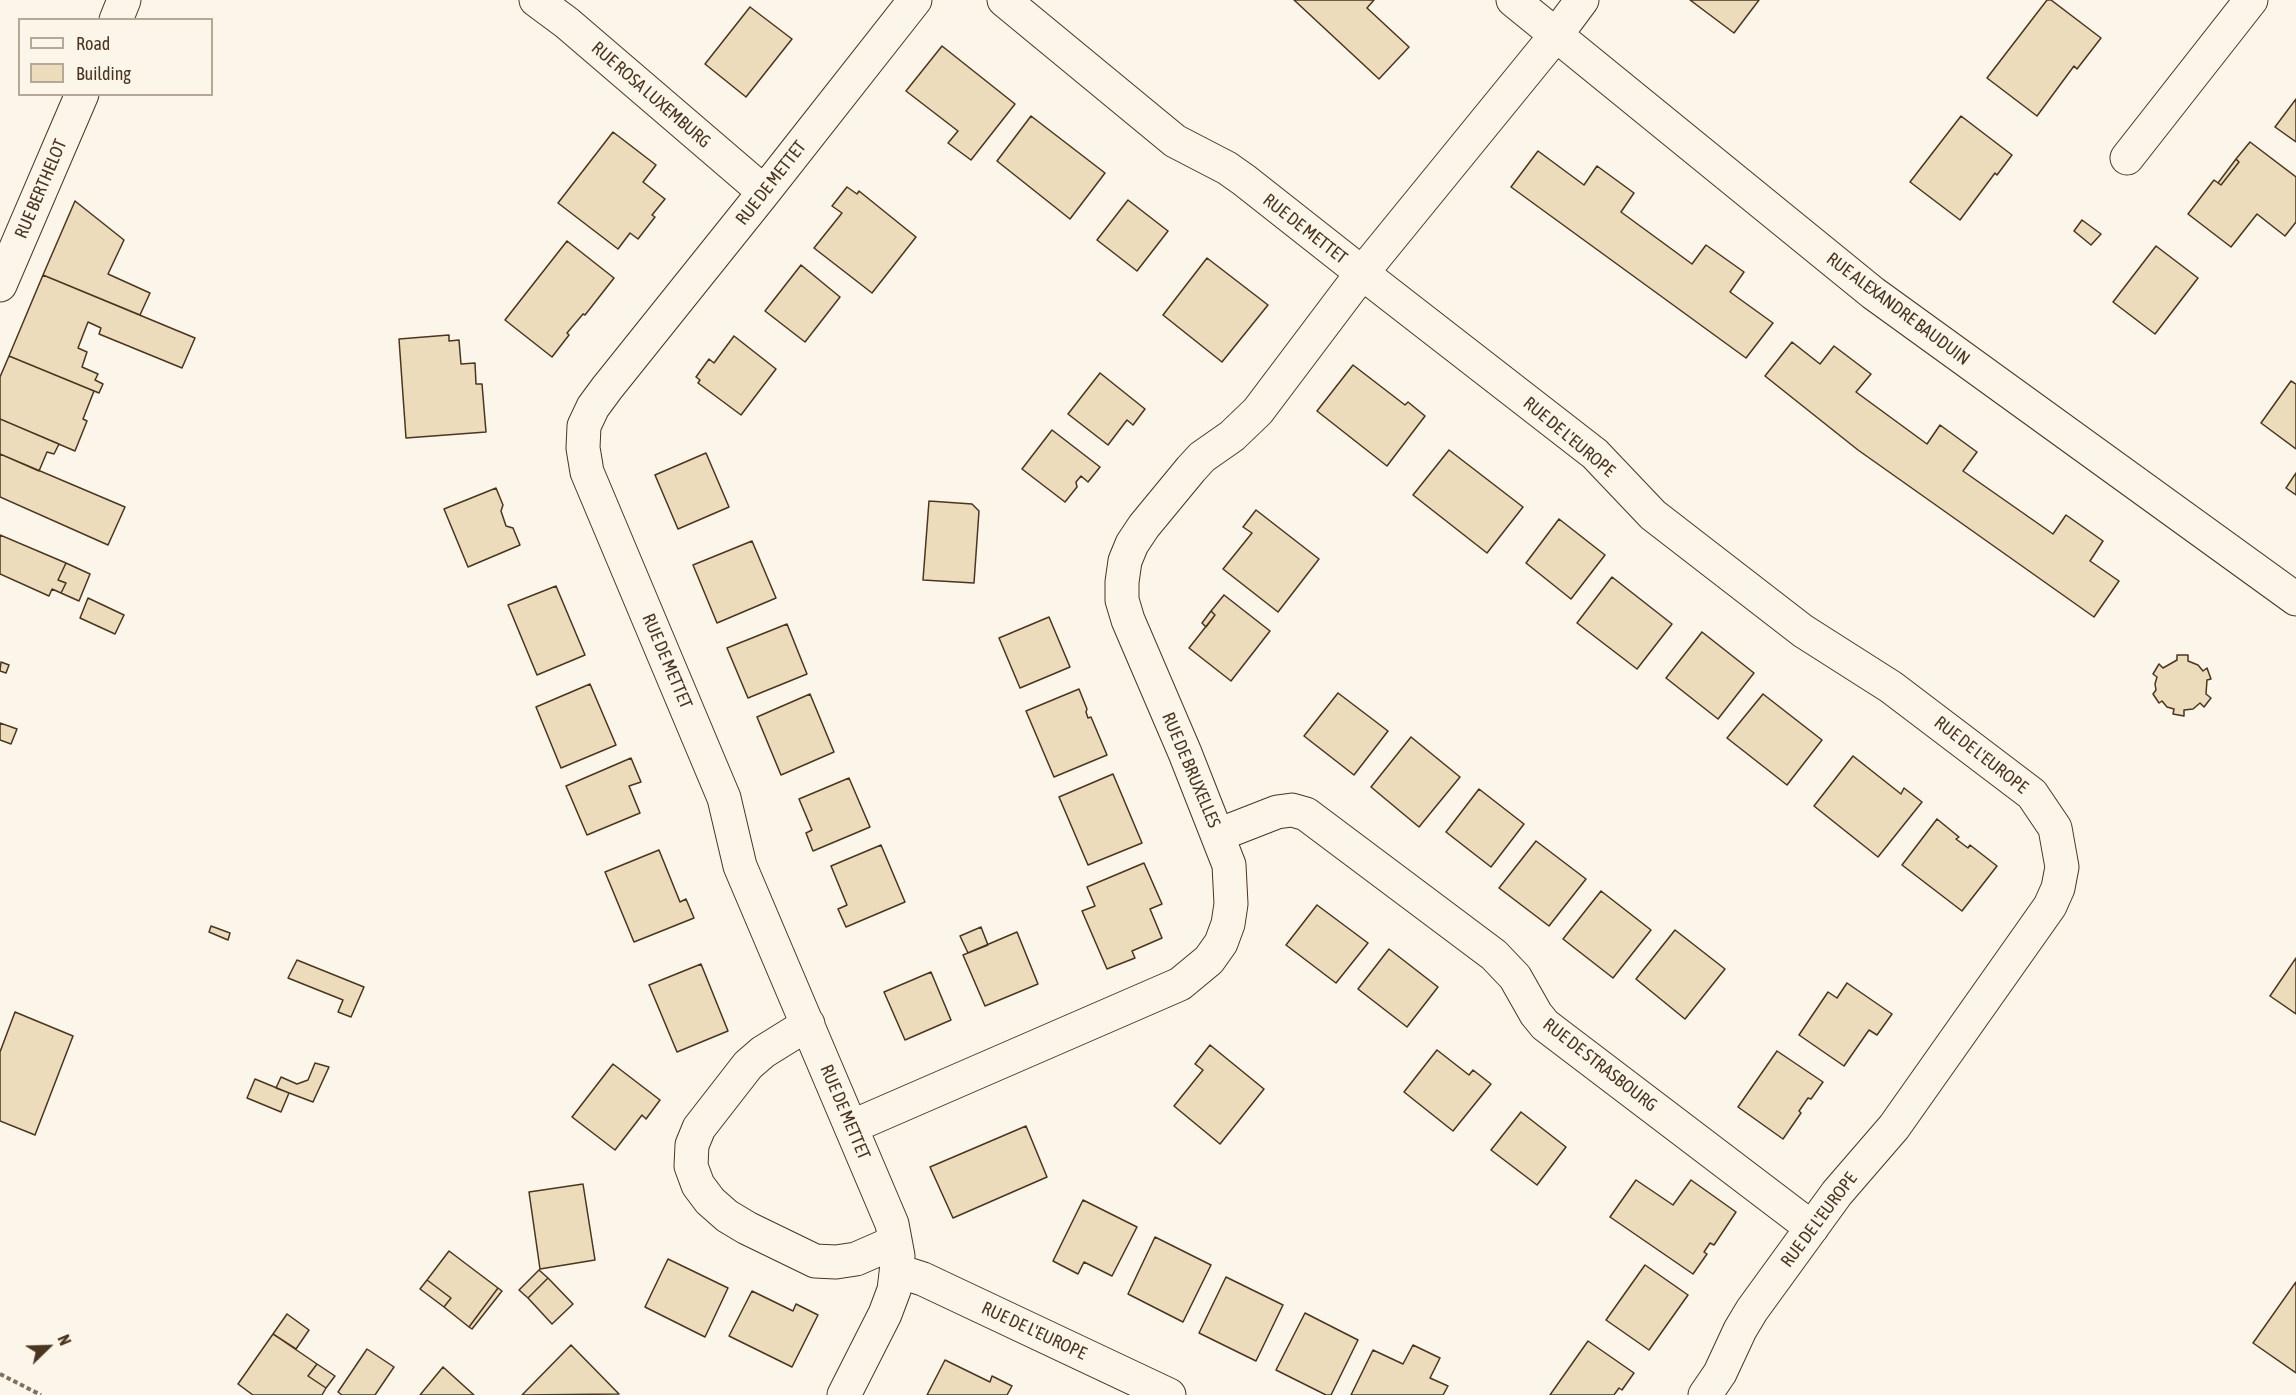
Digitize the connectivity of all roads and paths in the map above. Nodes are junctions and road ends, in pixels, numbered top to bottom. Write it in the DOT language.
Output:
graph roads {
  1 [pos="124,0"];
  2 [pos="536,0"];
  3 [pos="915,0"];
  4 [pos="1004,0"];
  5 [pos="1514,0"];
  6 [pos="1582,0"];
  7 [pos="2252,0"];
  8 [pos="117,18"];
  9 [pos="1556,35"];
  10 [pos="81,96"];
  11 [pos="2127,158"];
  12 [pos="764,192"];
  13 [pos="1362,273"];
  14 [pos="0,285"];
  15 [pos="2296,599"];
  16 [pos="1218,835"];
  17 [pos="808,1024"];
  18 [pos="851,1127"];
  19 [pos="1812,1228"];
  20 [pos="897,1257"];
  21 [pos="0,1374"];
  22 [pos="41,1395"];
  23 [pos="844,1395"];
  24 [pos="1169,1395"];
  25 [pos="1705,1395"];
  1 -- 8 [label="street"];
  2 -- 12 [label="street, RUE ROSA LUXEMBURG"];
  3 -- 12 [label="street, RUE DE METTET"];
  4 -- 13 [label="street, RUE DE METTET"];
  5 -- 9 [label="street, RUE ALEXANDRE BAUDUIN"];
  6 -- 9 [label="street, RUE DE METTET"];
  7 -- 11 [label="street"];
  9 -- 13 [label="street, RUE DE METTET"];
  9 -- 15 [label="street, RUE ALEXANDRE BAUDUIN"];
  10 -- 14 [label="street, RUE BERTHELOT"];
  12 -- 17 [label="street, RUE DE METTET"];
  13 -- 16 [label="street, RUE DE BRUXELLES"];
  13 -- 19 [label="street, RUE DE L'EUROPE"];
  16 -- 18 [label="street, RUE DE BRUXELLES"];
  16 -- 19 [label="street, RUE DE STRASBOURG"];
  17 -- 18 [label="street, RUE DE METTET"];
  17 -- 20 [label="street"];
  18 -- 20 [label="street, RUE DE METTET"];
  19 -- 25 [label="street, RUE DE L'EUROPE"];
  20 -- 23 [label="street"];
  20 -- 24 [label="street, RUE DE L'EUROPE"];
  21 -- 22 [label="path"];
}
